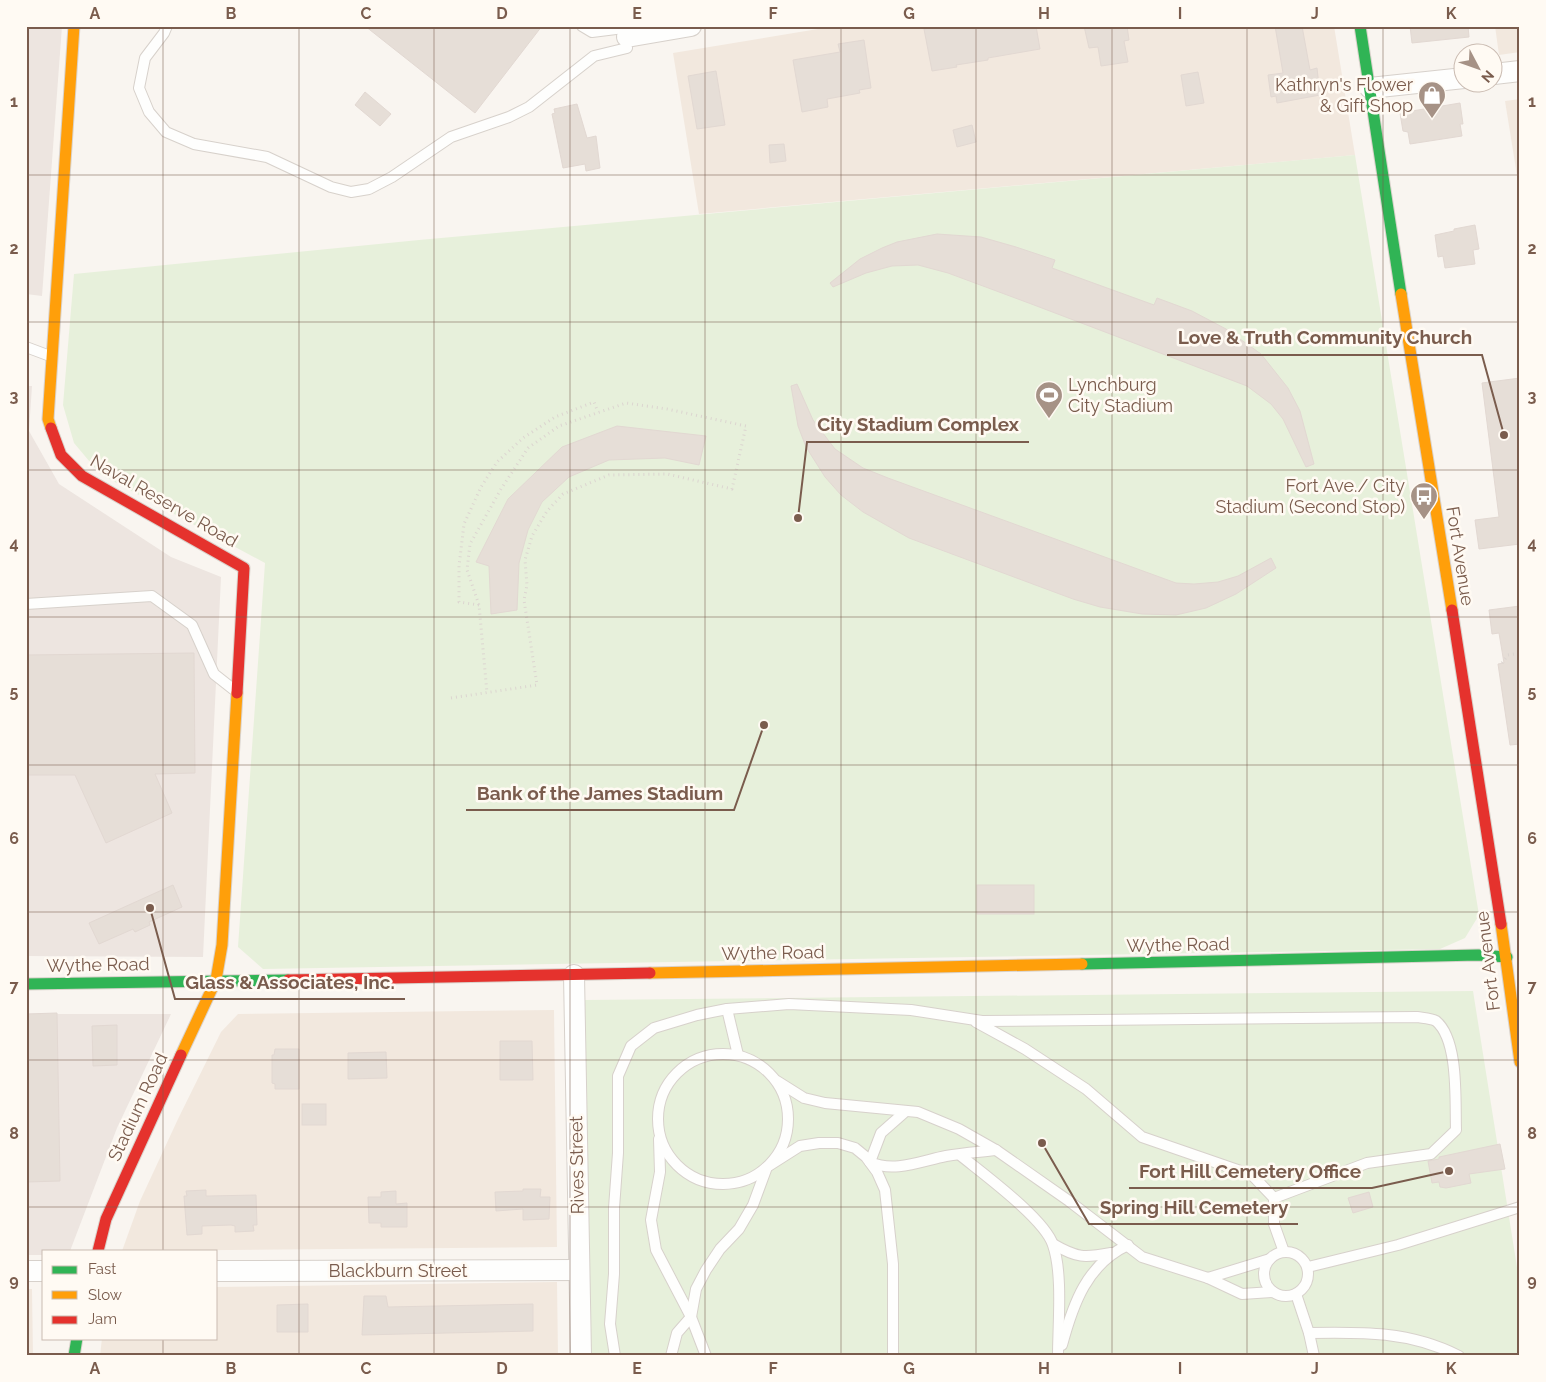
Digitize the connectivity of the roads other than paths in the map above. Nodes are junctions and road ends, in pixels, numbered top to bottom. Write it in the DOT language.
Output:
graph roads {
  1 [pos="74,26"];
  2 [pos="167,26"];
  3 [pos="582,26"];
  4 [pos="691,26"];
  5 [pos="1360,26"];
  6 [pos="626,38"];
  7 [pos="1520,72"];
  8 [pos="1504,73"];
  9 [pos="1454,79"];
  10 [pos="1370,88"];
  11 [pos="26,347"];
  12 [pos="51,356"];
  13 [pos="26,604"];
  14 [pos="236,691"];
  15 [pos="1507,957"];
  16 [pos="1520,957"];
  17 [pos="574,975"];
  18 [pos="216,980"];
  19 [pos="26,984"];
  20 [pos="726,1009"];
  21 [pos="971,1019"];
  22 [pos="738,1054"];
  23 [pos="1520,1062"];
  24 [pos="777,1081"];
  25 [pos="906,1111"];
  26 [pos="658,1130"];
  27 [pos="996,1150"];
  28 [pos="960,1154"];
  29 [pos="870,1162"];
  30 [pos="767,1167"];
  31 [pos="1274,1198"];
  32 [pos="1520,1207"];
  33 [pos="1053,1244"];
  34 [pos="1128,1245"];
  35 [pos="98,1250"];
  36 [pos="1284,1252"];
  37 [pos="1111,1253"];
  38 [pos="1270,1259"];
  39 [pos="1308,1267"];
  40 [pos="579,1270"];
  41 [pos="26,1271"];
  42 [pos="42,1271"];
  43 [pos="218,1271"];
  44 [pos="1208,1278"];
  45 [pos="1273,1292"];
  46 [pos="1296,1294"];
  47 [pos="690,1317"];
  48 [pos="1309,1333"];
  49 [pos="77,1340"];
  50 [pos="74,1356"];
  51 [pos="581,1356"];
  52 [pos="615,1356"];
  53 [pos="671,1356"];
  54 [pos="706,1356"];
  55 [pos="892,1356"];
  56 [pos="1058,1356"];
  57 [pos="1314,1356"];
  58 [pos="1459,1356"];
  1 -- 12 [label="street, Naval Reserve Road"];
  2 -- 6 [label="lane"];
  3 -- 6 [label="lane"];
  4 -- 6 [label="street"];
  5 -- 10 [label="street, Fort Avenue"];
  7 -- 8 [label="street"];
  9 -- 10 [label="street"];
  10 -- 15 [label="street, Fort Avenue"];
  11 -- 12 [label="lane"];
  12 -- 14 [label="street, Naval Reserve Road"];
  13 -- 14 [label="lane"];
  14 -- 18 [label="street, Naval Reserve Road"];
  15 -- 16 [label="street, Wythe Road"];
  15 -- 17 [label="street, Wythe Road"];
  15 -- 23 [label="street, Fort Avenue"];
  17 -- 18 [label="street, Wythe Road"];
  17 -- 40 [label="street, Rives Street"];
  18 -- 19 [label="street, Wythe Road"];
  18 -- 35 [label="street, Stadium Road"];
  20 -- 21 [label="lane"];
  20 -- 22 [label="lane"];
  20 -- 52 [label="lane"];
  21 -- 31 [label="lane"];
  21 -- 31 [label="lane"];
  22 -- 24 [label="lane"];
  22 -- 26 [label="lane"];
  24 -- 25 [label="lane"];
  24 -- 30 [label="lane"];
  25 -- 27 [label="lane"];
  25 -- 29 [label="lane"];
  26 -- 30 [label="lane"];
  26 -- 47 [label="lane"];
  27 -- 28 [label="lane"];
  27 -- 34 [label="lane"];
  28 -- 29 [label="lane"];
  28 -- 33 [label="lane"];
  29 -- 30 [label="lane"];
  29 -- 55 [label="lane"];
  30 -- 47 [label="lane"];
  31 -- 36 [label="lane"];
  32 -- 39 [label="lane"];
  33 -- 37 [label="lane"];
  33 -- 56 [label="lane"];
  34 -- 37 [label="lane"];
  34 -- 44 [label="lane"];
  36 -- 38 [label="lane"];
  36 -- 39 [label="lane"];
  37 -- 56 [label="lane"];
  38 -- 44 [label="lane"];
  38 -- 45 [label="lane"];
  39 -- 46 [label="lane"];
  40 -- 43 [label="street, Blackburn Street"];
  40 -- 51 [label="street, Rives Street"];
  41 -- 42 [label="street"];
  44 -- 45 [label="lane"];
  45 -- 46 [label="lane"];
  46 -- 48 [label="lane"];
  47 -- 53 [label="lane"];
  47 -- 54 [label="lane"];
  48 -- 57 [label="lane"];
  48 -- 58 [label="lane"];
  49 -- 50 [label="street"];
}
